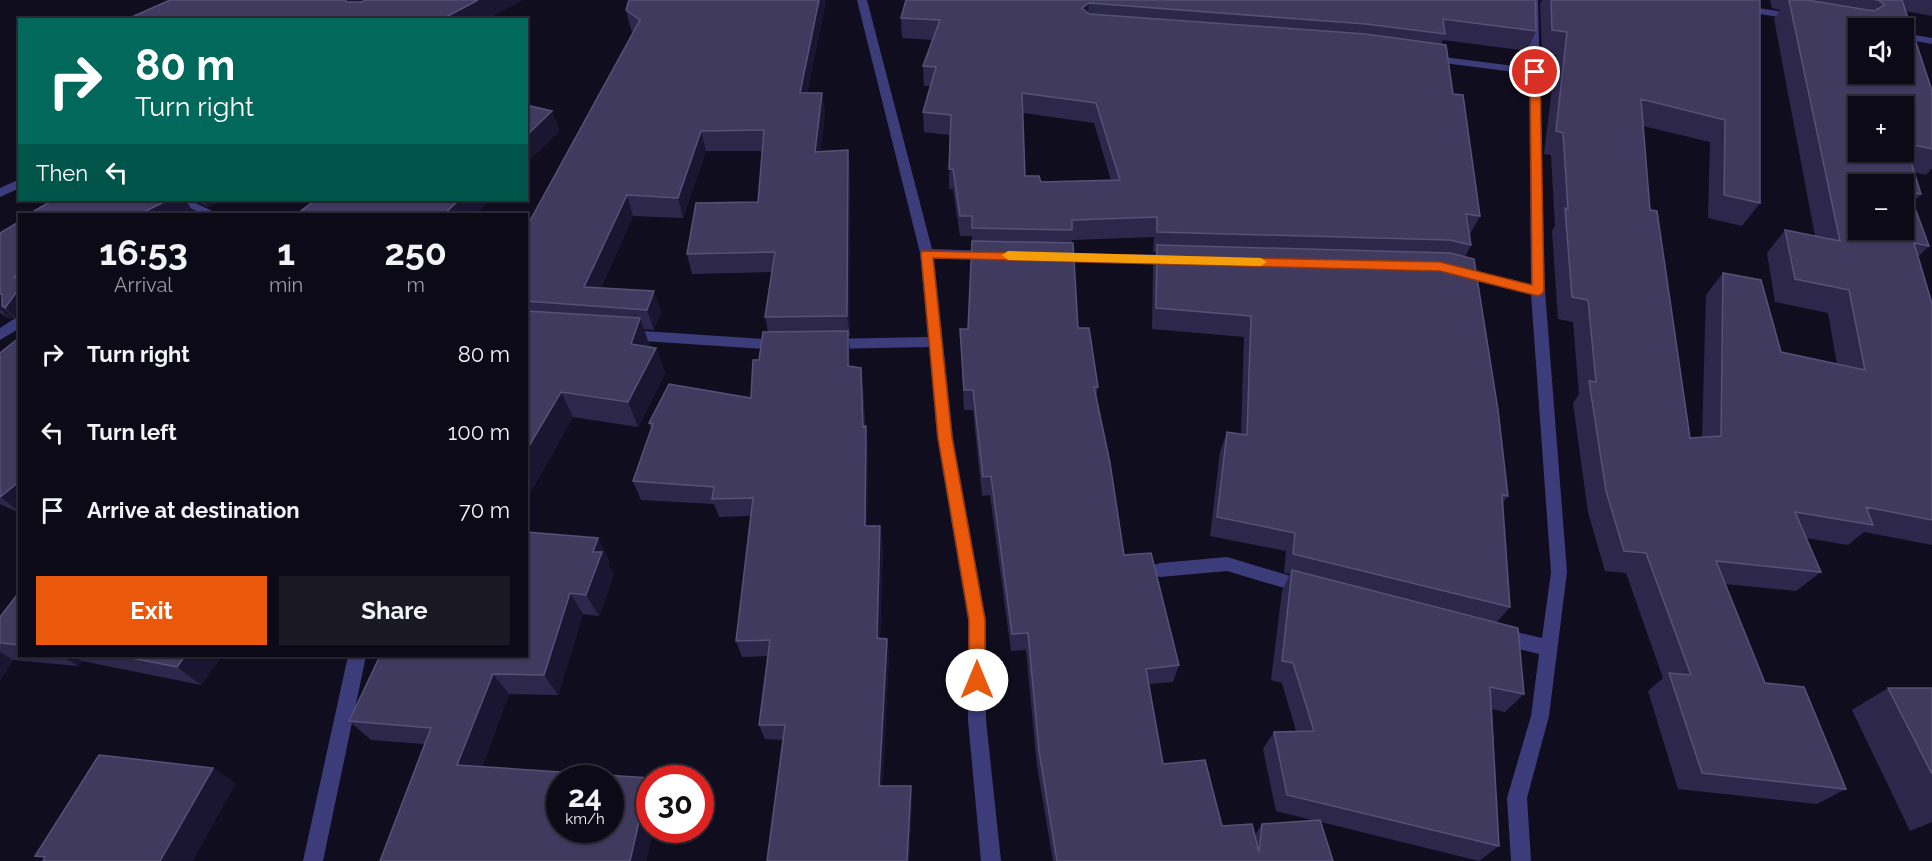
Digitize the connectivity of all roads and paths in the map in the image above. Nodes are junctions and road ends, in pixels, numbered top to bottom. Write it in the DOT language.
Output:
graph roads {
  1 [pos="862,0"];
  2 [pos="1533,0"];
  3 [pos="1731,6"];
  4 [pos="1807,19"];
  5 [pos="1914,38"];
  6 [pos="1932,41"];
  7 [pos="1418,56"];
  8 [pos="1535,72"];
  9 [pos="18,184"];
  10 [pos="0,193"];
  11 [pos="183,201"];
  12 [pos="173,213"];
  13 [pos="210,213"];
  14 [pos="927,254"];
  15 [pos="998,255"];
  16 [pos="1046,256"];
  17 [pos="1190,260"];
  18 [pos="1450,269"];
  19 [pos="1538,291"];
  20 [pos="18,322"];
  21 [pos="619,334"];
  22 [pos="0,335"];
  23 [pos="936,342"];
  24 [pos="1160,570"];
  25 [pos="1318,591"];
  26 [pos="1479,631"];
  27 [pos="1548,648"];
  28 [pos="357,657"];
  29 [pos="313,861"];
  30 [pos="991,861"];
  31 [pos="1521,861"];
  1 -- 14 [label="street"];
  2 -- 8 [label="street"];
  3 -- 4 [label="street"];
  5 -- 6 [label="street"];
  7 -- 8 [label="street"];
  8 -- 19 [label="street"];
  9 -- 10 [label="street"];
  11 -- 12 [label="street"];
  11 -- 13 [label="street"];
  14 -- 15 [label="street"];
  14 -- 23 [label="street"];
  16 -- 17 [label="street"];
  18 -- 19 [label="street"];
  19 -- 27 [label="street"];
  20 -- 22 [label="street"];
  21 -- 23 [label="street"];
  23 -- 30 [label="street"];
  24 -- 25 [label="street"];
  26 -- 27 [label="street"];
  27 -- 31 [label="street"];
  28 -- 29 [label="street"];
}
